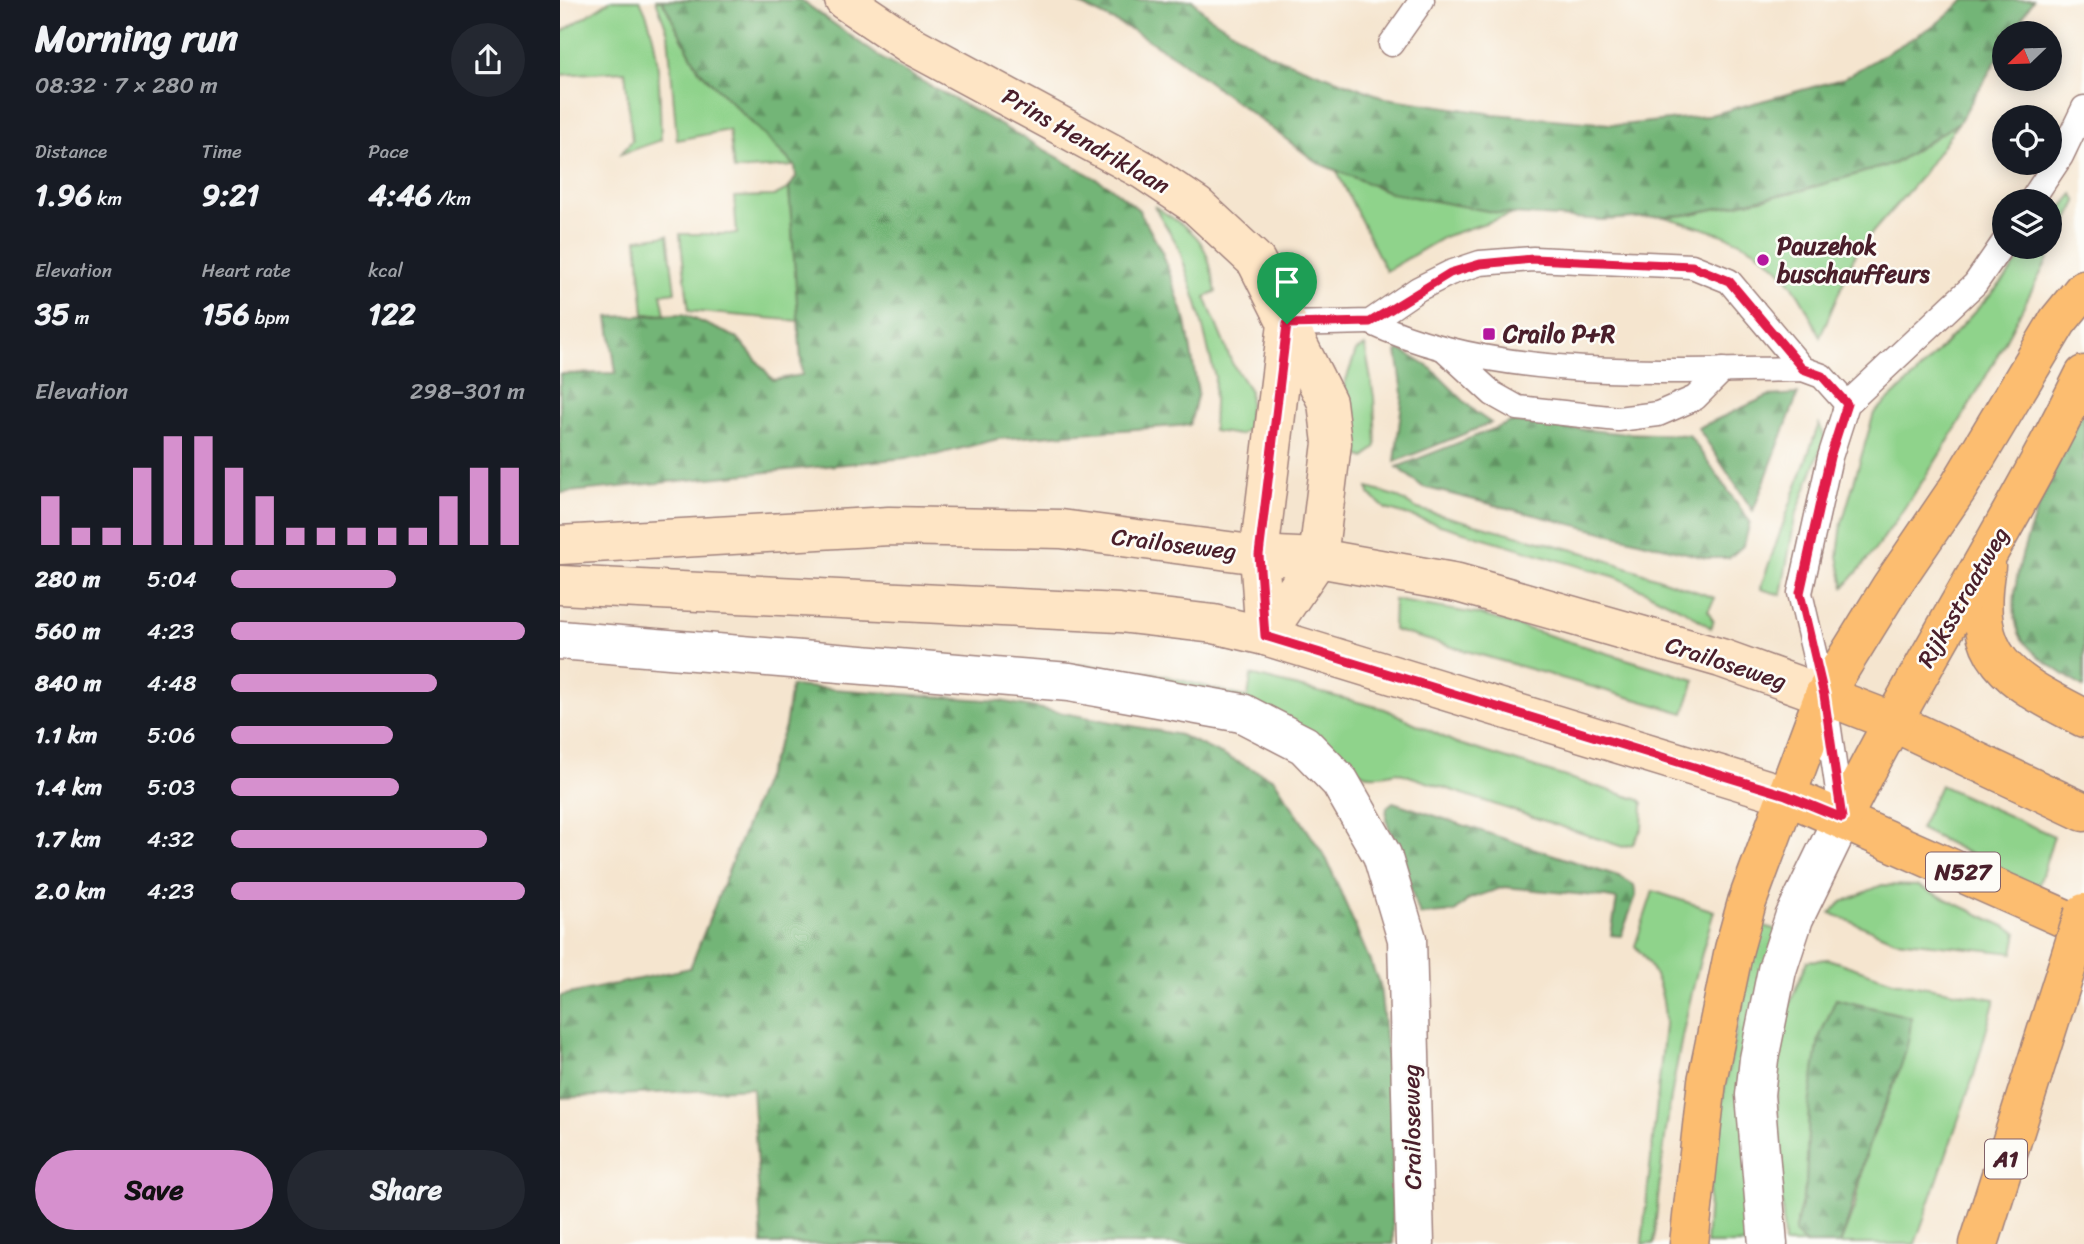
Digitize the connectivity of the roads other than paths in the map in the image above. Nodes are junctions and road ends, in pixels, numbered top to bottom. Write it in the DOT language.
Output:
graph roads {
  1 [pos="844,0"];
  2 [pos="1422,0"];
  3 [pos="1391,44"];
  4 [pos="2084,108"];
  5 [pos="2039,189"];
  6 [pos="1992,259"];
  7 [pos="2084,289"];
  8 [pos="1370,322"];
  9 [pos="1287,324"];
  10 [pos="1441,347"];
  11 [pos="1803,369"];
  12 [pos="1723,370"];
  13 [pos="2084,374"];
  14 [pos="1847,404"];
  15 [pos="560,545"];
  16 [pos="1259,555"];
  17 [pos="1318,558"];
  18 [pos="1987,558"];
  19 [pos="560,585"];
  20 [pos="1265,636"];
  21 [pos="560,640"];
  22 [pos="1824,695"];
  23 [pos="2084,718"];
  24 [pos="1891,721"];
  25 [pos="1786,795"];
  26 [pos="2084,812"];
  27 [pos="1842,818"];
  28 [pos="2084,913"];
  29 [pos="2084,927"];
  30 [pos="1415,1244"];
  31 [pos="1689,1244"];
  32 [pos="1768,1244"];
  33 [pos="1979,1244"];
  1 -- 9 [label="main road, Prins Hendriklaan"];
  2 -- 3 [label="lane"];
  4 -- 5 [label="lane"];
  6 -- 14 [label="lane"];
  7 -- 22 [label="main road"];
  8 -- 9 [label="lane"];
  8 -- 10 [label="lane"];
  8 -- 11 [label="lane"];
  9 -- 16 [label="main road, Prins Hendriklaan"];
  9 -- 17 [label="main road, Prins Hendriklaan"];
  10 -- 12 [label="lane"];
  10 -- 12 [label="lane"];
  11 -- 12 [label="lane"];
  11 -- 14 [label="lane"];
  13 -- 18 [label="main road, Rijksstraatweg"];
  14 -- 22 [label="lane"];
  15 -- 16 [label="main road, Crailoseweg"];
  16 -- 17 [label="main road, Crailoseweg"];
  16 -- 20 [label="main road, Prins Hendriklaan"];
  17 -- 20 [label="main road, Prins Hendriklaan"];
  17 -- 22 [label="main road, Crailoseweg"];
  18 -- 23 [label="main road"];
  18 -- 24 [label="main road, Rijksstraatweg"];
  19 -- 20 [label="main road, N527"];
  20 -- 25 [label="main road, N527"];
  21 -- 30 [label="street, Crailoseweg"];
  22 -- 24 [label="main road, Crailoseweg"];
  22 -- 25 [label="main road"];
  22 -- 27 [label="lane"];
  24 -- 26 [label="main road, Crailoseweg"];
  24 -- 27 [label="main road, Rijksstraatweg"];
  25 -- 27 [label="main road, N527"];
  25 -- 31 [label="main road"];
  27 -- 29 [label="main road, N527"];
  27 -- 32 [label="street"];
  28 -- 33 [label="main road, A1, bridge"];
}
